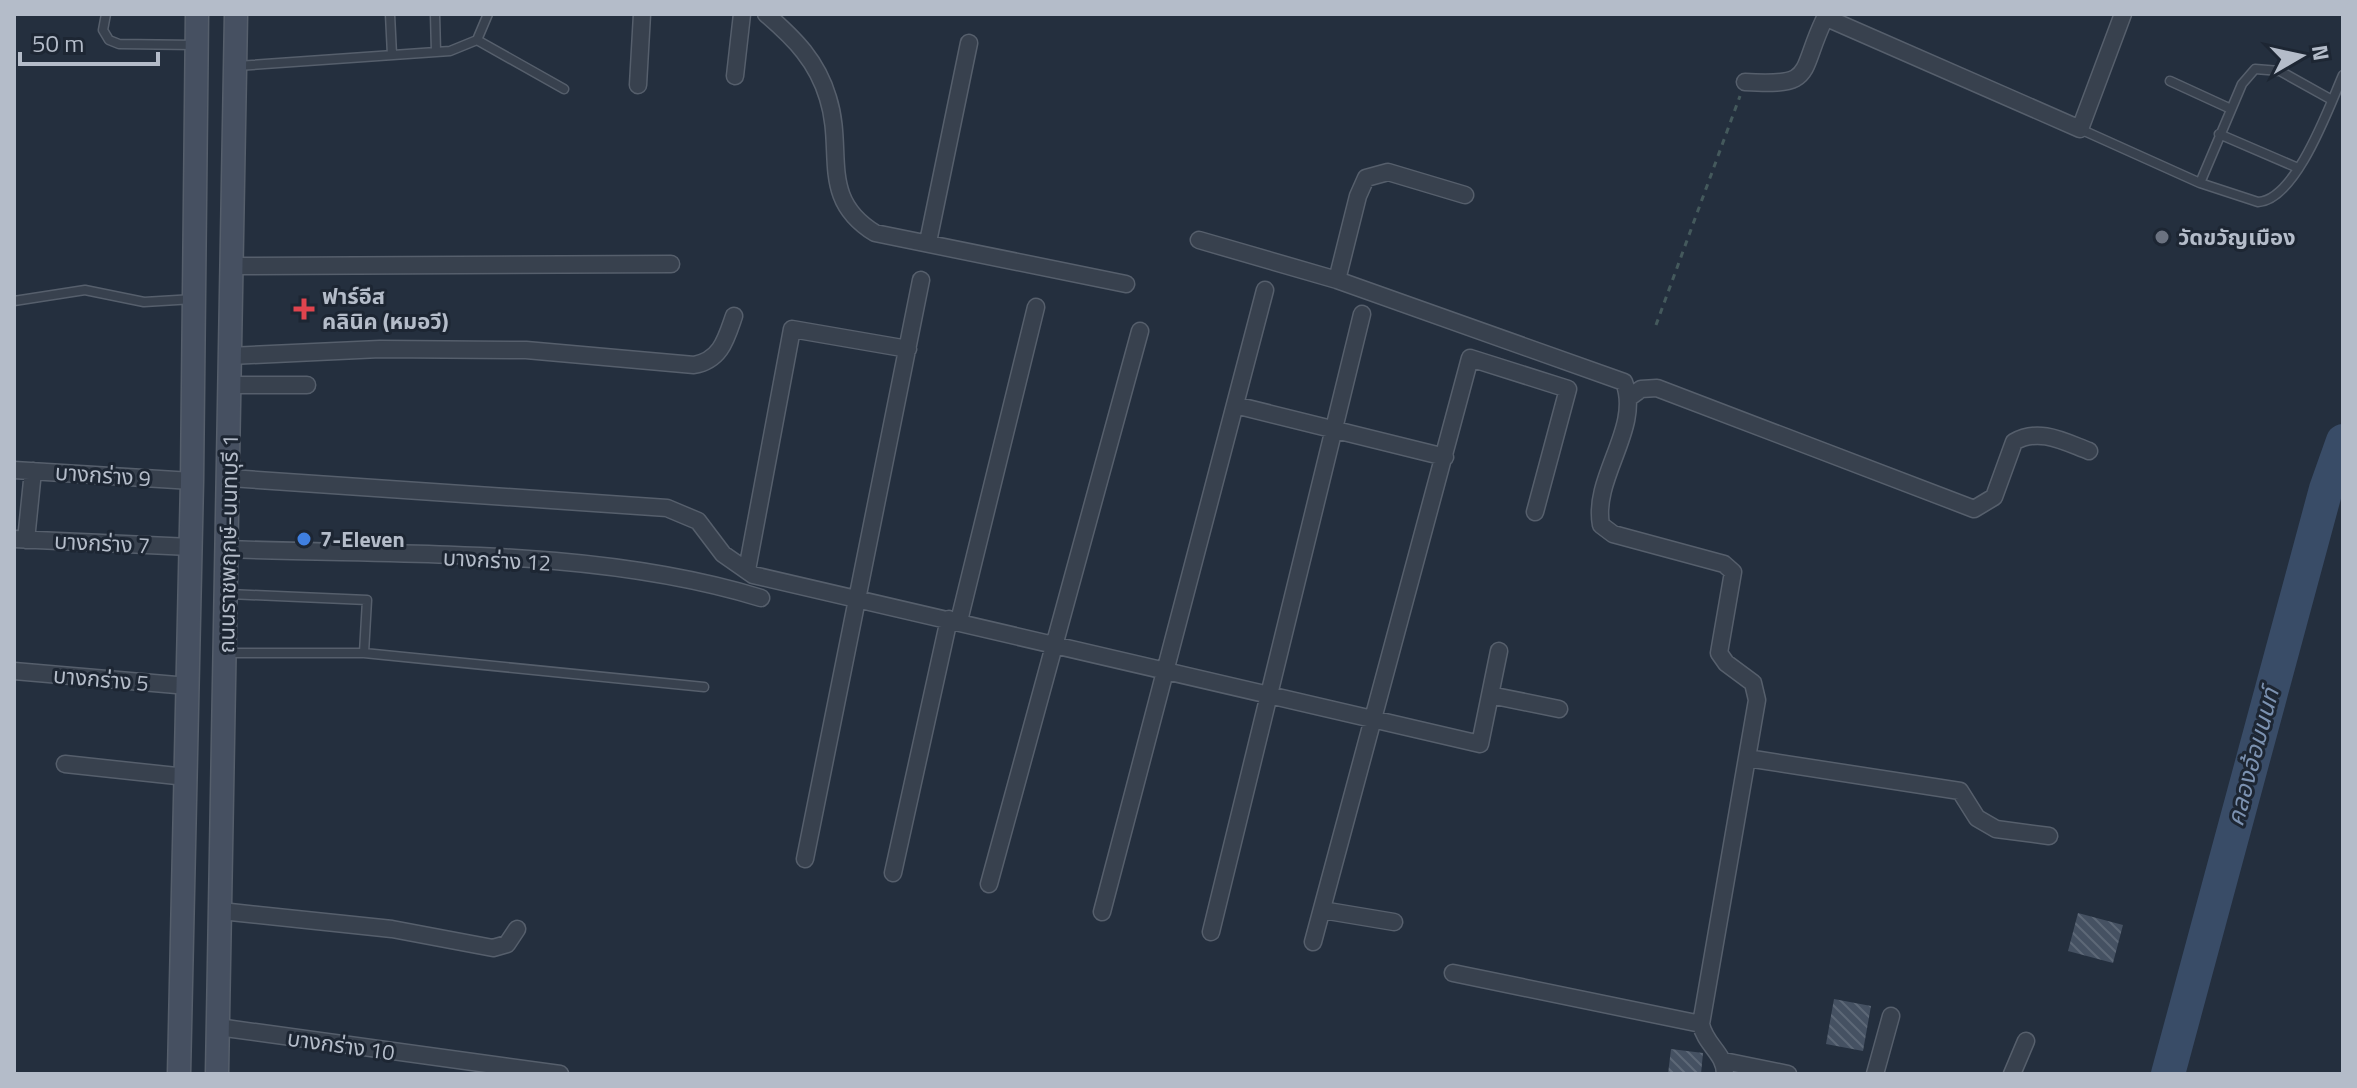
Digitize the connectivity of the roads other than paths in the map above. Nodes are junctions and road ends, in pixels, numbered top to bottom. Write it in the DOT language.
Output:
graph roads {
  1 [pos="106,14"];
  2 [pos="197,14"];
  3 [pos="236,14"];
  4 [pos="390,14"];
  5 [pos="435,14"];
  6 [pos="488,14"];
  7 [pos="642,14"];
  8 [pos="742,14"];
  9 [pos="766,14"];
  10 [pos="2123,14"];
  11 [pos="477,40"];
  12 [pos="969,43"];
  13 [pos="196,45"];
  14 [pos="436,52"];
  15 [pos="392,55"];
  16 [pos="235,66"];
  17 [pos="2343,75"];
  18 [pos="735,76"];
  19 [pos="2170,81"];
  20 [pos="1745,82"];
  21 [pos="638,85"];
  22 [pos="564,89"];
  23 [pos="2332,100"];
  24 [pos="2231,109"];
  25 [pos="2080,129"];
  26 [pos="2219,134"];
  27 [pos="2298,168"];
  28 [pos="2200,183"];
  29 [pos="1465,195"];
  30 [pos="1199,240"];
  31 [pos="928,242"];
  32 [pos="671,264"];
  33 [pos="232,266"];
  34 [pos="921,280"];
  35 [pos="1337,280"];
  36 [pos="1126,284"];
  37 [pos="1265,290"];
  38 [pos="195,299"];
  39 [pos="14,301"];
  40 [pos="1036,307"];
  41 [pos="1362,314"];
  42 [pos="734,316"];
  43 [pos="1140,331"];
  44 [pos="908,349"];
  45 [pos="230,356"];
  46 [pos="229,385"];
  47 [pos="307,385"];
  48 [pos="1630,397"];
  49 [pos="1235,405"];
  50 [pos="1334,428"];
  51 [pos="2089,451"];
  52 [pos="1445,457"];
  53 [pos="14,470"];
  54 [pos="33,471"];
  55 [pos="230,478"];
  56 [pos="192,481"];
  57 [pos="1535,512"];
  58 [pos="20,539"];
  59 [pos="191,547"];
  60 [pos="229,549"];
  61 [pos="747,570"];
  62 [pos="228,594"];
  63 [pos="761,598"];
  64 [pos="859,598"];
  65 [pos="954,620"];
  66 [pos="1054,644"];
  67 [pos="1499,651"];
  68 [pos="227,653"];
  69 [pos="364,653"];
  70 [pos="1165,670"];
  71 [pos="14,671"];
  72 [pos="188,686"];
  73 [pos="704,687"];
  74 [pos="1269,695"];
  75 [pos="1490,695"];
  76 [pos="1559,709"];
  77 [pos="1374,719"];
  78 [pos="1747,758"];
  79 [pos="65,764"];
  80 [pos="186,777"];
  81 [pos="2049,836"];
  82 [pos="805,859"];
  83 [pos="893,873"];
  84 [pos="989,884"];
  85 [pos="1322,910"];
  86 [pos="221,911"];
  87 [pos="1102,912"];
  88 [pos="1394,922"];
  89 [pos="517,929"];
  90 [pos="1211,932"];
  91 [pos="1313,942"];
  92 [pos="1453,973"];
  93 [pos="181,1000"];
  94 [pos="1891,1016"];
  95 [pos="1701,1024"];
  96 [pos="218,1027"];
  97 [pos="2026,1041"];
  98 [pos="1725,1067"];
  99 [pos="163,1074"];
  100 [pos="179,1074"];
  101 [pos="217,1074"];
  102 [pos="560,1074"];
  103 [pos="1788,1074"];
  104 [pos="1875,1074"];
  105 [pos="2012,1074"];
  1 -- 13 [label="lane"];
  2 -- 13 [label="main road, ถนนราชพฤกษ์-นนทบุรี 1"];
  3 -- 16 [label="main road, ถนนราชพฤกษ์-นนทบุรี 1"];
  4 -- 15 [label="lane"];
  5 -- 14 [label="lane"];
  6 -- 11 [label="lane"];
  7 -- 21 [label="street"];
  8 -- 18 [label="street"];
  9 -- 31 [label="street"];
  10 -- 25 [label="street"];
  11 -- 14 [label="lane"];
  11 -- 22 [label="lane"];
  12 -- 31 [label="street"];
  13 -- 38 [label="main road, ถนนราชพฤกษ์-นนทบุรี 1"];
  14 -- 15 [label="lane"];
  15 -- 16 [label="lane"];
  16 -- 33 [label="main road, ถนนราชพฤกษ์-นนทบุรี 1"];
  17 -- 23 [label="lane"];
  19 -- 24 [label="lane"];
  20 -- 25 [label="street"];
  23 -- 24 [label="lane"];
  23 -- 27 [label="lane"];
  24 -- 26 [label="lane"];
  25 -- 28 [label="lane"];
  26 -- 27 [label="lane"];
  26 -- 28 [label="lane"];
  27 -- 28 [label="lane"];
  29 -- 35 [label="street"];
  30 -- 35 [label="street"];
  31 -- 36 [label="street"];
  32 -- 33 [label="street"];
  33 -- 45 [label="main road, ถนนราชพฤกษ์-นนทบุรี 1"];
  34 -- 44 [label="street"];
  35 -- 48 [label="street"];
  37 -- 49 [label="street"];
  38 -- 39 [label="lane"];
  38 -- 56 [label="main road, ถนนราชพฤกษ์-นนทบุรี 1"];
  40 -- 65 [label="street"];
  41 -- 50 [label="street"];
  42 -- 45 [label="street"];
  43 -- 66 [label="street"];
  44 -- 61 [label="street"];
  44 -- 64 [label="street"];
  45 -- 46 [label="main road, ถนนราชพฤกษ์-นนทบุรี 1"];
  46 -- 47 [label="street"];
  46 -- 55 [label="main road, ถนนราชพฤกษ์-นนทบุรี 1"];
  48 -- 51 [label="street"];
  48 -- 78 [label="street"];
  49 -- 50 [label="street"];
  49 -- 70 [label="street"];
  50 -- 52 [label="street"];
  50 -- 74 [label="street"];
  52 -- 57 [label="street"];
  52 -- 77 [label="street"];
  53 -- 54 [label="street, บางกร่าง 9"];
  54 -- 56 [label="street, บางกร่าง 9"];
  54 -- 58 [label="street"];
  55 -- 60 [label="main road, ถนนราชพฤกษ์-นนทบุรี 1"];
  55 -- 61 [label="street"];
  56 -- 59 [label="main road, ถนนราชพฤกษ์-นนทบุรี 1"];
  58 -- 59 [label="street, บางกร่าง 7"];
  59 -- 72 [label="main road, ถนนราชพฤกษ์-นนทบุรี 1"];
  60 -- 62 [label="main road, ถนนราชพฤกษ์-นนทบุรี 1"];
  60 -- 63 [label="street, บางกร่าง 12"];
  61 -- 64 [label="street"];
  62 -- 68 [label="main road, ถนนราชพฤกษ์-นนทบุรี 1"];
  62 -- 69 [label="lane"];
  64 -- 65 [label="street"];
  64 -- 82 [label="street"];
  65 -- 66 [label="street"];
  65 -- 83 [label="street"];
  66 -- 70 [label="street"];
  66 -- 84 [label="street"];
  67 -- 75 [label="street"];
  68 -- 69 [label="lane"];
  68 -- 86 [label="main road, ถนนราชพฤกษ์-นนทบุรี 1"];
  69 -- 73 [label="lane"];
  70 -- 74 [label="street"];
  70 -- 87 [label="street"];
  71 -- 72 [label="street, บางกร่าง 5"];
  72 -- 80 [label="main road, ถนนราชพฤกษ์-นนทบุรี 1"];
  74 -- 77 [label="street"];
  74 -- 90 [label="street"];
  75 -- 76 [label="street"];
  75 -- 77 [label="street"];
  77 -- 85 [label="street"];
  78 -- 81 [label="street"];
  78 -- 95 [label="street"];
  79 -- 80 [label="street"];
  80 -- 93 [label="main road, ถนนราชพฤกษ์-นนทบุรี 1"];
  85 -- 88 [label="street"];
  85 -- 91 [label="street"];
  86 -- 89 [label="street"];
  86 -- 96 [label="main road, ถนนราชพฤกษ์-นนทบุรี 1"];
  92 -- 95 [label="street"];
  93 -- 99 [label="main road"];
  93 -- 100 [label="main road, ถนนราชพฤกษ์-นนทบุรี 1"];
  94 -- 104 [label="street"];
  95 -- 98 [label="street"];
  96 -- 101 [label="main road, ถนนราชพฤกษ์-นนทบุรี 1"];
  96 -- 102 [label="street, บางกร่าง 10"];
  97 -- 105 [label="street"];
  98 -- 103 [label="street"];
}
